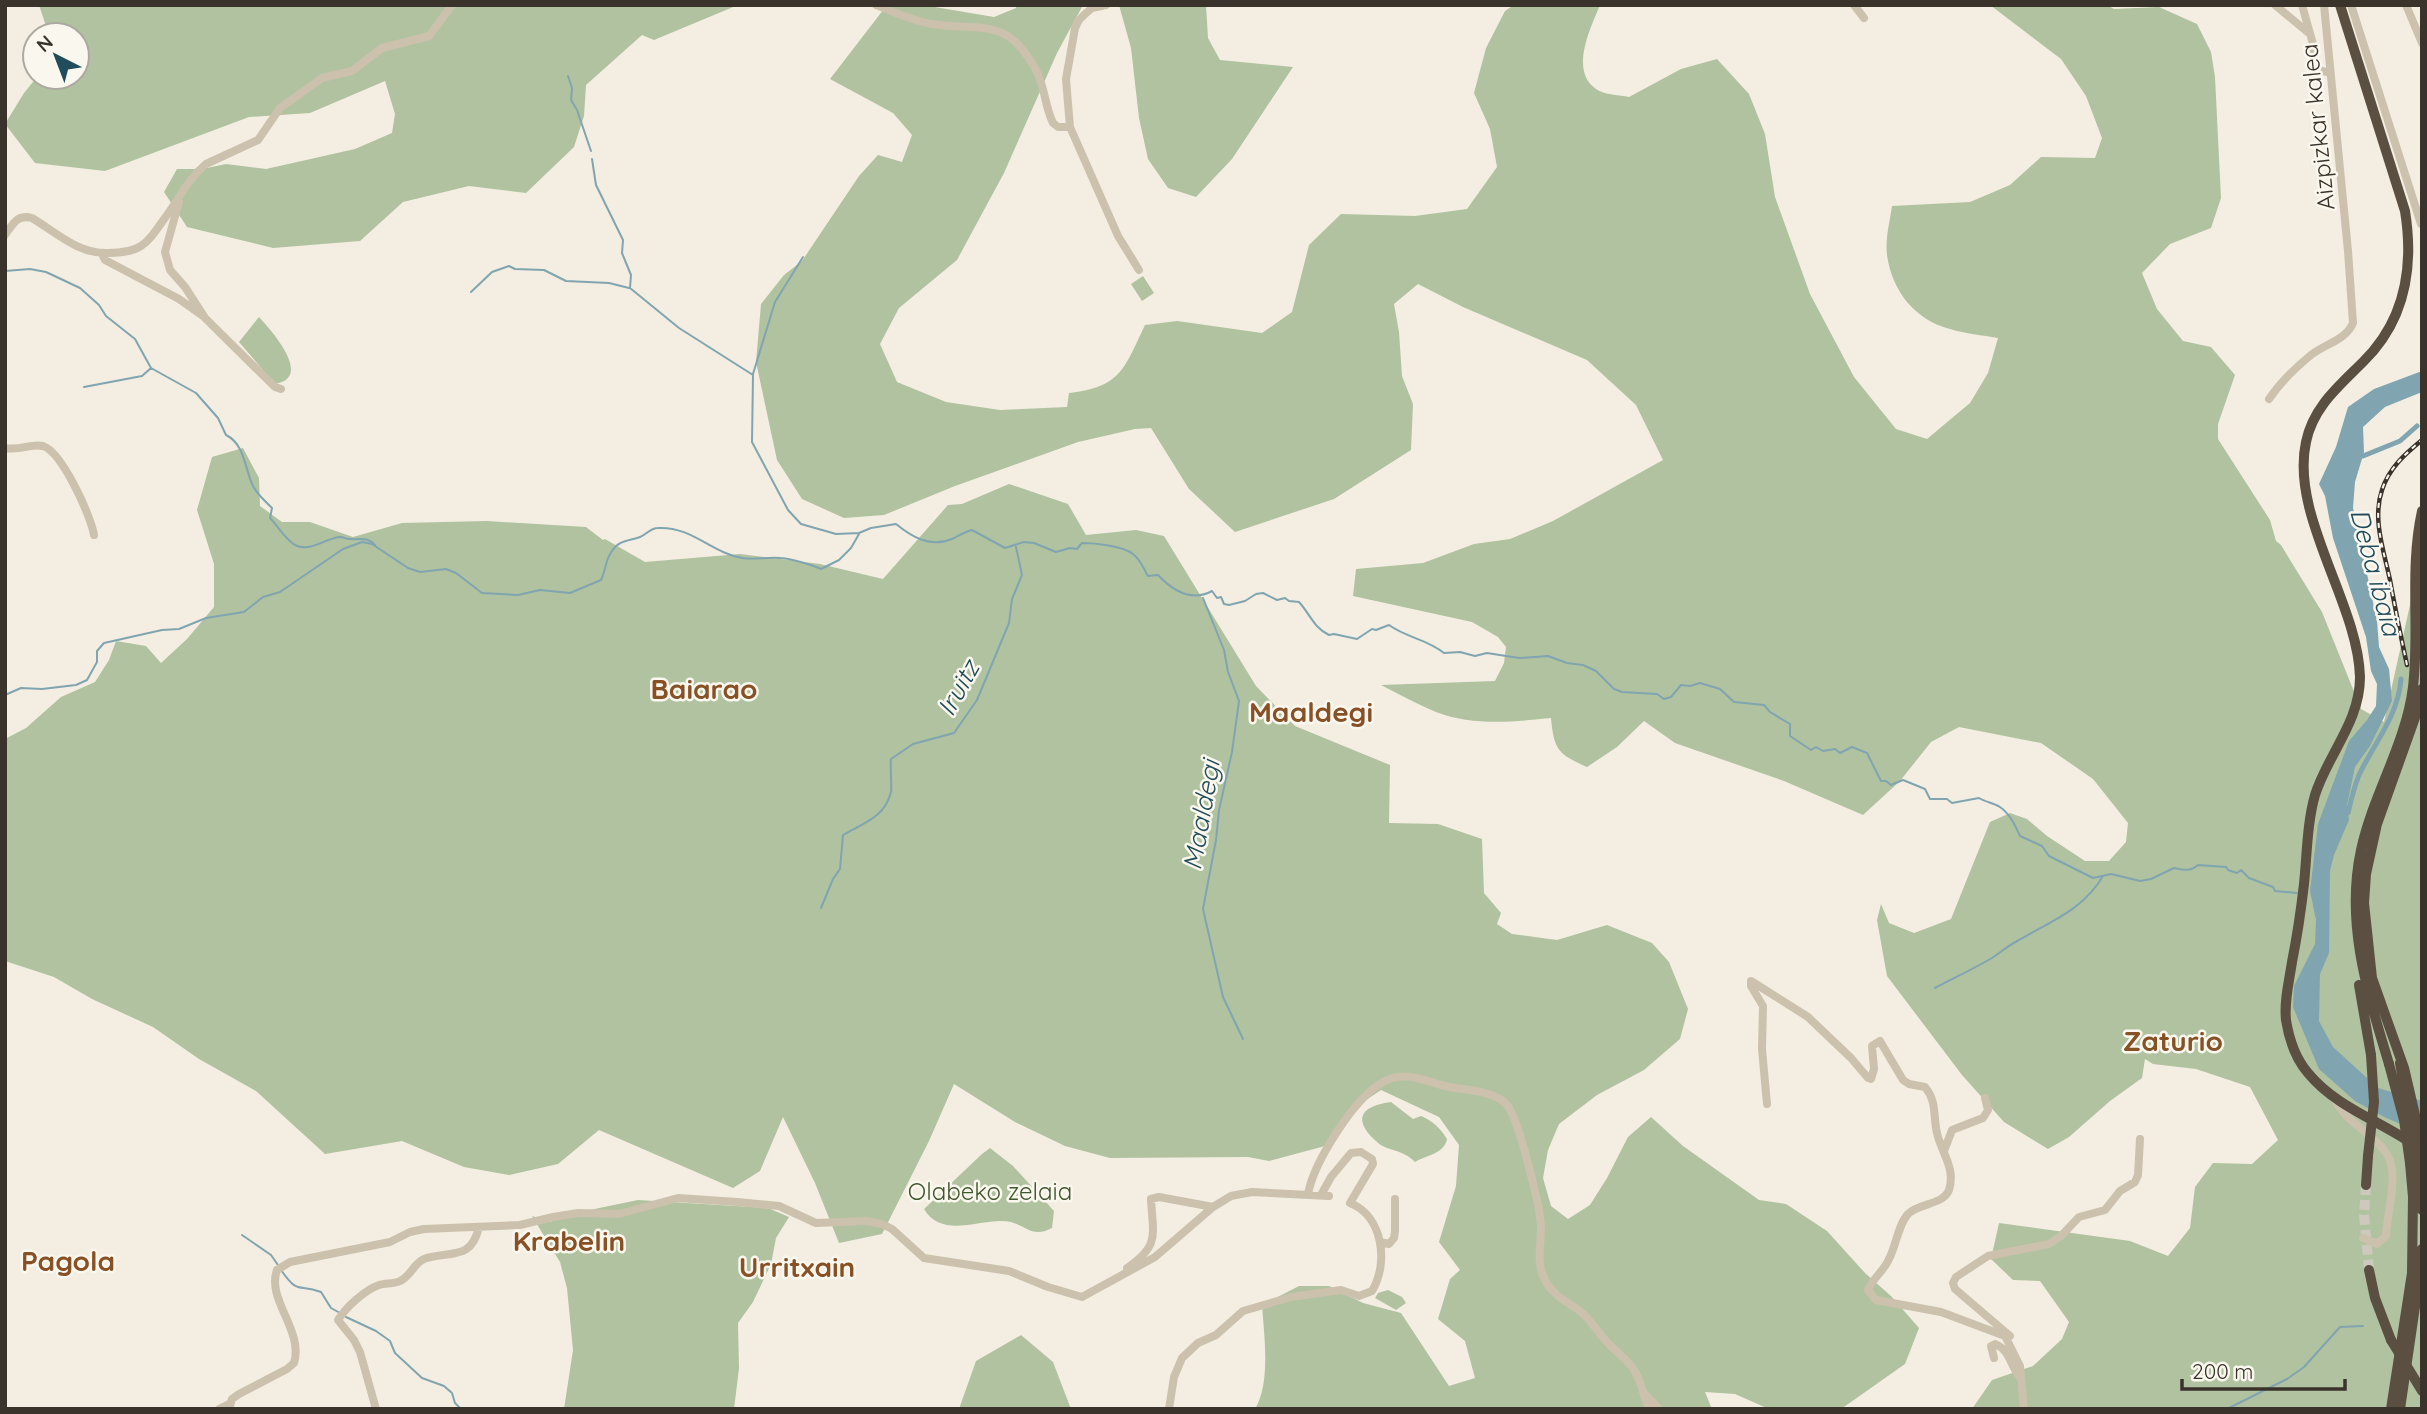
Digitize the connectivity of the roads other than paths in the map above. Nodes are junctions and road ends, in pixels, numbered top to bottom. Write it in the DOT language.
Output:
graph roads {
  1 [pos="452,5"];
  2 [pos="876,5"];
  3 [pos="1106,5"];
  4 [pos="1854,5"];
  5 [pos="2275,5"];
  6 [pos="2302,5"];
  7 [pos="2324,5"];
  8 [pos="2340,5"];
  9 [pos="2351,5"];
  10 [pos="2406,5"];
  11 [pos="1864,18"];
  12 [pos="2410,18"];
  13 [pos="2422,28"];
  14 [pos="2310,34"];
  15 [pos="2422,43"];
  16 [pos="2330,73"];
  17 [pos="1070,127"];
  18 [pos="184,186"];
  19 [pos="2421,224"];
  20 [pos="5,235"];
  21 [pos="102,254"];
  22 [pos="1139,270"];
  23 [pos="205,318"];
  24 [pos="281,389"];
  25 [pos="2269,399"];
  26 [pos="5,447"];
  27 [pos="2422,511"];
  28 [pos="94,535"];
  29 [pos="2422,688"];
  30 [pos="2356,902"];
  31 [pos="2395,1063"];
  32 [pos="1985,1098"];
  33 [pos="2335,1099"];
  34 [pos="1767,1104"];
  35 [pos="2140,1139"];
  36 [pos="2422,1145"];
  37 [pos="1944,1151"];
  38 [pos="2422,1151"];
  39 [pos="2414,1163"];
  40 [pos="2366,1185"];
  41 [pos="1308,1194"];
  42 [pos="1395,1199"];
  43 [pos="1213,1207"];
  44 [pos="2422,1210"];
  45 [pos="479,1227"];
  46 [pos="2363,1238"];
  47 [pos="1382,1244"];
  48 [pos="2422,1249"];
  49 [pos="2369,1270"];
  50 [pos="1108,1283"];
  51 [pos="2010,1345"];
  52 [pos="1994,1358"];
  53 [pos="2021,1378"];
  54 [pos="2422,1391"];
  55 [pos="1646,1395"];
  56 [pos="229,1407"];
  57 [pos="219,1409"];
  58 [pos="376,1409"];
  59 [pos="1169,1409"];
  60 [pos="1649,1409"];
  61 [pos="1659,1409"];
  62 [pos="2024,1409"];
  63 [pos="2391,1409"];
  64 [pos="2400,1409"];
  1 -- 18 [label="street"];
  2 -- 17 [label="street"];
  3 -- 17 [label="street"];
  4 -- 11 [label="street"];
  5 -- 14 [label="street"];
  6 -- 14 [label="street"];
  7 -- 16 [label="street, Aizpizkar kalea"];
  8 -- 33 [label="highway"];
  9 -- 19 [label="street"];
  10 -- 12 [label="street"];
  12 -- 13 [label="street"];
  12 -- 15 [label="street"];
  14 -- 16 [label="street"];
  16 -- 25 [label="street, Aizpizkar kalea"];
  17 -- 22 [label="street"];
  18 -- 21 [label="street"];
  18 -- 23 [label="street"];
  20 -- 21 [label="street"];
  21 -- 23 [label="street"];
  23 -- 24 [label="street"];
  26 -- 28 [label="street"];
  27 -- 30 [label="highway"];
  29 -- 31 [label="highway"];
  30 -- 31 [label="highway"];
  30 -- 40 [label="highway, bridge"];
  31 -- 36 [label="highway, bridge"];
  31 -- 39 [label="highway, bridge"];
  32 -- 37 [label="street"];
  33 -- 38 [label="highway"];
  33 -- 46 [label="street"];
  34 -- 37 [label="street"];
  35 -- 51 [label="street"];
  37 -- 51 [label="street"];
  39 -- 44 [label="highway"];
  39 -- 63 [label="highway"];
  41 -- 43 [label="street"];
  41 -- 47 [label="street"];
  41 -- 55 [label="street"];
  42 -- 47 [label="street"];
  43 -- 50 [label="street"];
  43 -- 50 [label="street"];
  45 -- 50 [label="street"];
  45 -- 56 [label="street"];
  45 -- 58 [label="street"];
  47 -- 59 [label="street"];
  48 -- 64 [label="highway"];
  49 -- 54 [label="highway, bridge"];
  51 -- 53 [label="street"];
  52 -- 53 [label="street"];
  53 -- 62 [label="street"];
  55 -- 60 [label="street"];
  55 -- 61 [label="street"];
  56 -- 57 [label="street"];
}
